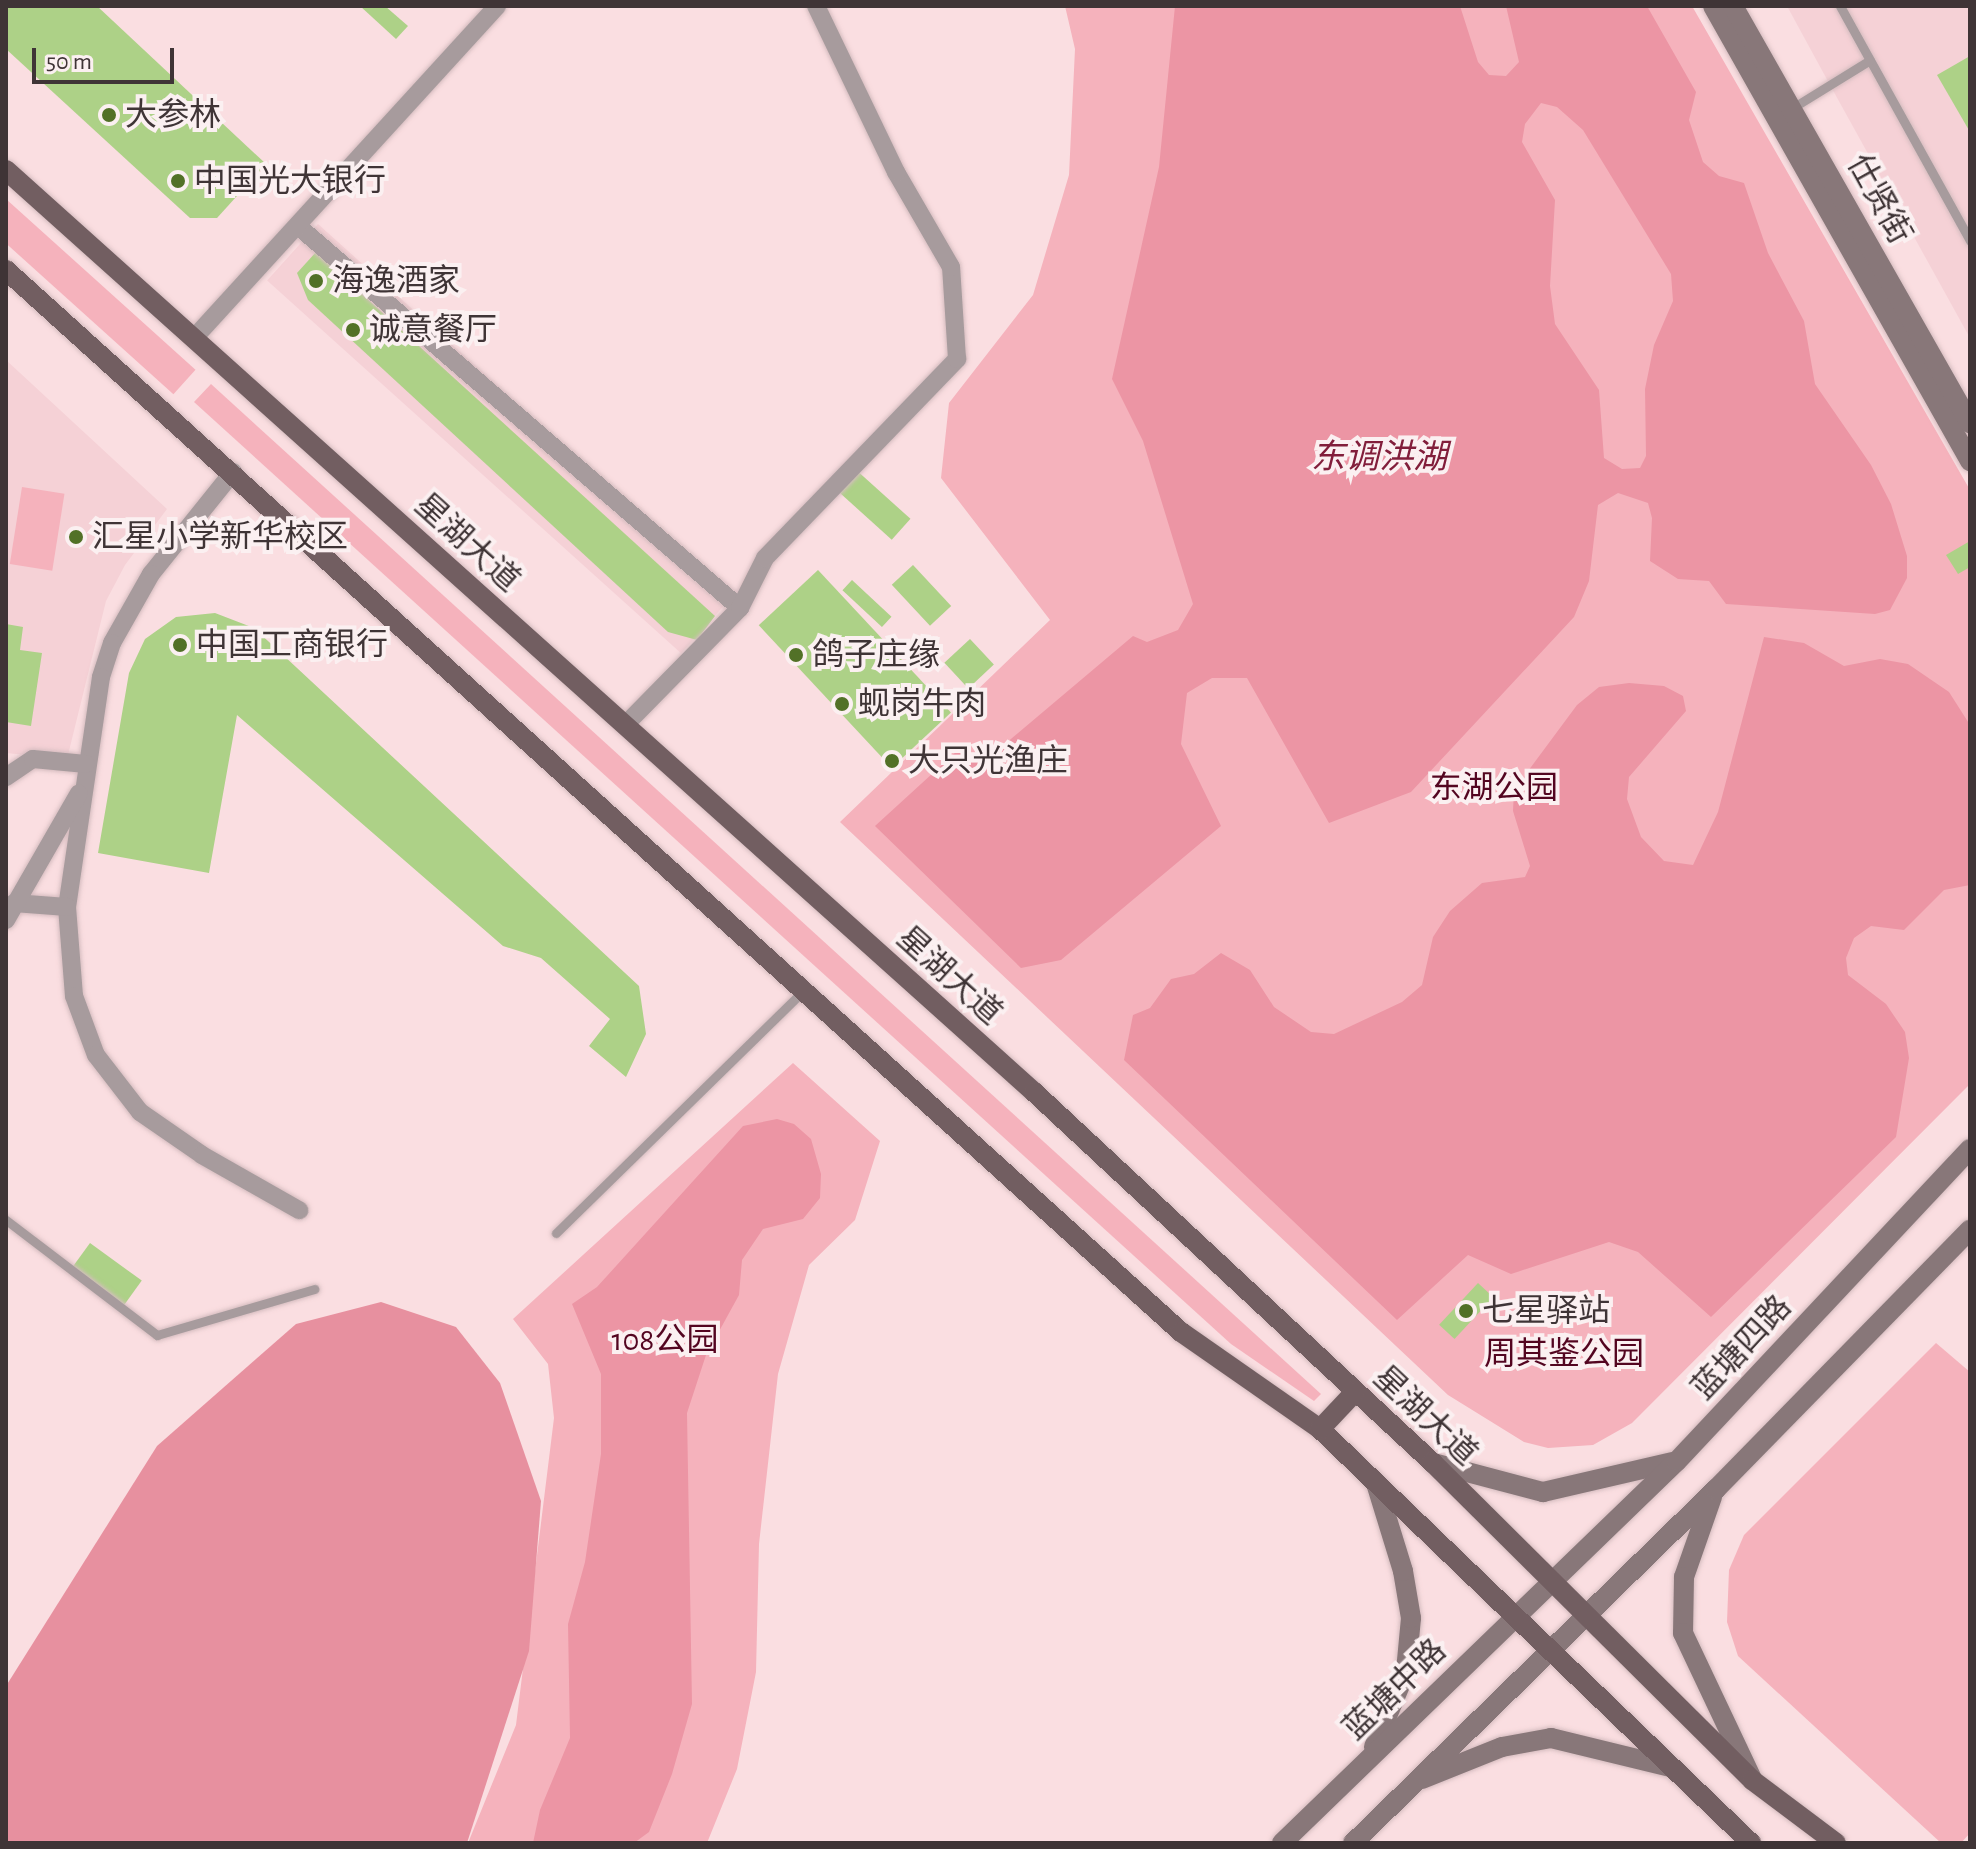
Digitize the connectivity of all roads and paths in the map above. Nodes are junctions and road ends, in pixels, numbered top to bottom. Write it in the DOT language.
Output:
graph roads {
  1 [pos="497,6"];
  2 [pos="816,6"];
  3 [pos="1713,6"];
  4 [pos="1733,6"];
  5 [pos="1840,6"];
  6 [pos="1870,60"];
  7 [pos="1785,112"];
  8 [pos="6,170"];
  9 [pos="298,226"];
  10 [pos="1970,241"];
  11 [pos="6,270"];
  12 [pos="195,337"];
  13 [pos="1970,423"];
  14 [pos="1970,461"];
  15 [pos="233,472"];
  16 [pos="740,608"];
  17 [pos="625,725"];
  18 [pos="85,771"];
  19 [pos="6,777"];
  20 [pos="67,907"];
  21 [pos="10,912"];
  22 [pos="804,990"];
  23 [pos="1970,1149"];
  24 [pos="299,1210"];
  25 [pos="6,1220"];
  26 [pos="1970,1230"];
  27 [pos="556,1233"];
  28 [pos="314,1289"];
  29 [pos="1355,1392"];
  30 [pos="1320,1429"];
  31 [pos="1677,1461"];
  32 [pos="1433,1463"];
  33 [pos="1376,1483"];
  34 [pos="1716,1489"];
  35 [pos="1551,1583"];
  36 [pos="1582,1616"];
  37 [pos="1515,1617"];
  38 [pos="1548,1648"];
  39 [pos="1371,1755"];
  40 [pos="1670,1767"];
  41 [pos="1752,1780"];
  42 [pos="1414,1782"];
  43 [pos="1282,1843"];
  44 [pos="1353,1843"];
  45 [pos="1751,1843"];
  46 [pos="1836,1843"];
  1 -- 9 [label="street"];
  2 -- 16 [label="street"];
  3 -- 7 [label="main road"];
  4 -- 7 [label="main road, 仕贤街"];
  5 -- 6 [label="lane"];
  6 -- 7 [label="lane"];
  6 -- 10 [label="lane"];
  7 -- 13 [label="main road, 仕贤街"];
  7 -- 14 [label="main road"];
  8 -- 12 [label="main road, 星湖大道"];
  9 -- 12 [label="street"];
  9 -- 16 [label="street"];
  11 -- 15 [label="main road"];
  12 -- 17 [label="main road, 星湖大道"];
  15 -- 18 [label="street"];
  15 -- 22 [label="main road"];
  16 -- 17 [label="street"];
  17 -- 29 [label="main road, 星湖大道"];
  18 -- 19 [label="street"];
  18 -- 20 [label="street"];
  18 -- 21 [label="street"];
  20 -- 21 [label="street"];
  20 -- 24 [label="street"];
  22 -- 27 [label="lane"];
  22 -- 30 [label="main road"];
  23 -- 31 [label="main road, 蓝塘四路"];
  25 -- 28 [label="lane"];
  26 -- 34 [label="main road"];
  29 -- 30 [label="main road"];
  29 -- 32 [label="main road, 星湖大道"];
  30 -- 33 [label="main road"];
  31 -- 32 [label="main road"];
  31 -- 35 [label="main road, 蓝塘四路"];
  32 -- 35 [label="main road, 星湖大道"];
  33 -- 37 [label="main road"];
  33 -- 39 [label="main road"];
  34 -- 36 [label="main road"];
  34 -- 41 [label="main road"];
  35 -- 36 [label="main road, 星湖大道"];
  35 -- 37 [label="main road, 蓝塘中路"];
  36 -- 38 [label="main road"];
  36 -- 41 [label="main road, 星湖大道"];
  37 -- 38 [label="main road"];
  37 -- 39 [label="main road, 蓝塘中路"];
  38 -- 40 [label="main road"];
  38 -- 42 [label="main road"];
  39 -- 43 [label="main road, 蓝塘中路"];
  40 -- 42 [label="main road"];
  40 -- 45 [label="main road"];
  41 -- 46 [label="main road, 星湖大道"];
  42 -- 44 [label="main road"];
}
